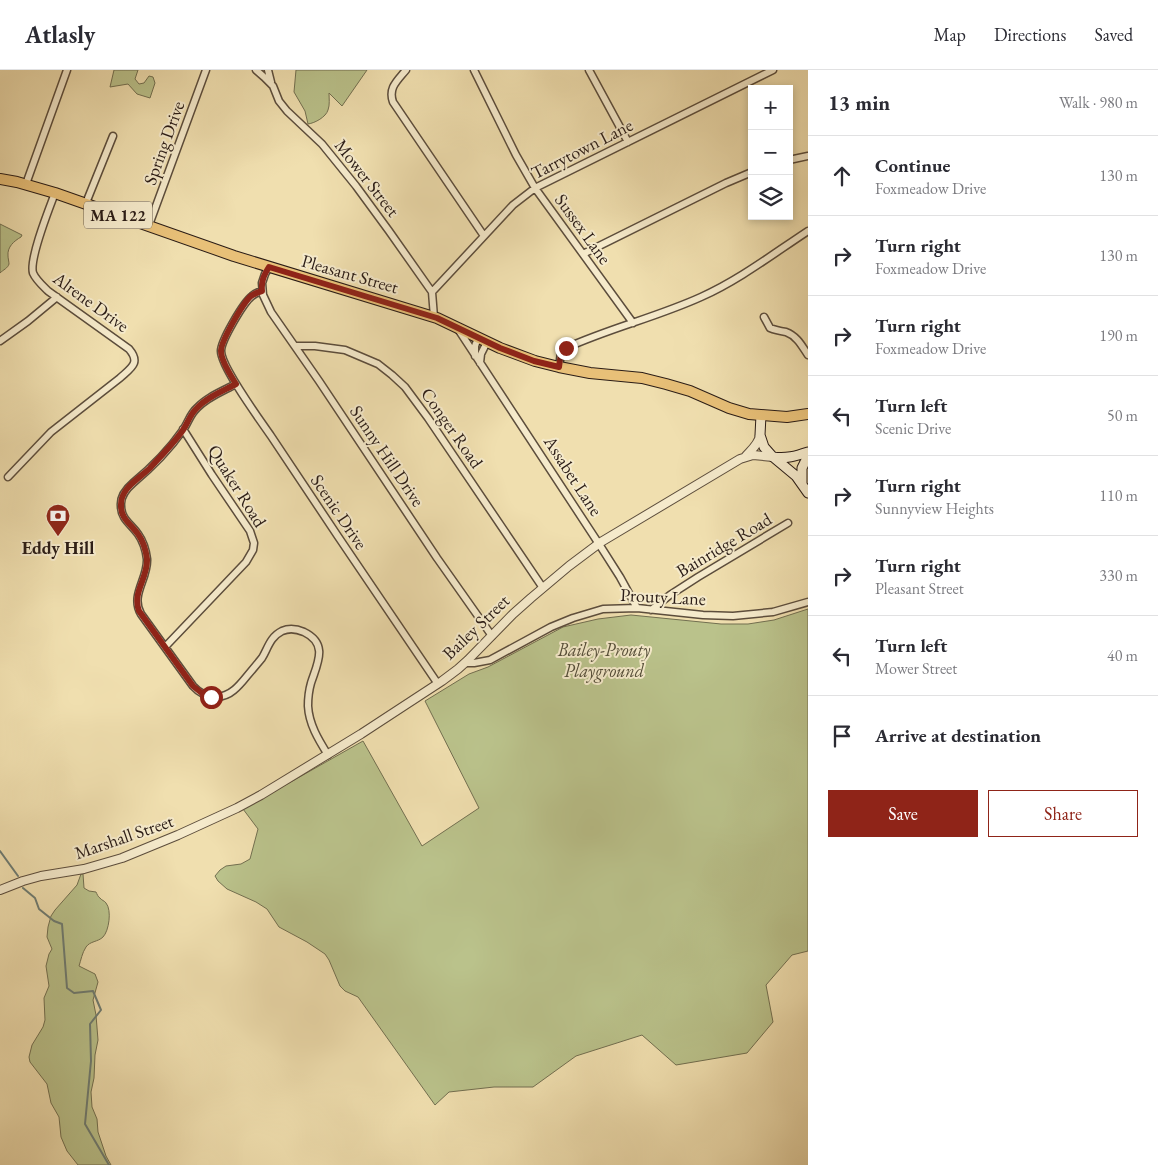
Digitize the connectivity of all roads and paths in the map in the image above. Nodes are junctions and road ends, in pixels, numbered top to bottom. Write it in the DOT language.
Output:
graph roads {
  1 [pos="67,70"];
  2 [pos="206,70"];
  3 [pos="256,70"];
  4 [pos="268,70"];
  5 [pos="406,70"];
  6 [pos="474,70"];
  7 [pos="589,70"];
  8 [pos="770,71"];
  9 [pos="273,86"];
  10 [pos="113,136"];
  11 [pos="628,142"];
  12 [pos="808,156"];
  13 [pos="793,159"];
  14 [pos="748,174"];
  15 [pos="0,179"];
  16 [pos="26,184"];
  17 [pos="535,188"];
  18 [pos="55,193"];
  19 [pos="86,203"];
  20 [pos="149,225"];
  21 [pos="808,231"];
  22 [pos="484,236"];
  23 [pos="583,254"];
  24 [pos="269,267"];
  25 [pos="262,291"];
  26 [pos="432,292"];
  27 [pos="57,298"];
  28 [pos="434,317"];
  29 [pos="764,317"];
  30 [pos="633,323"];
  31 [pos="456,327"];
  32 [pos="482,340"];
  33 [pos="0,341"];
  34 [pos="295,346"];
  35 [pos="808,355"];
  36 [pos="476,357"];
  37 [pos="480,363"];
  38 [pos="559,367"];
  39 [pos="236,384"];
  40 [pos="808,414"];
  41 [pos="761,415"];
  42 [pos="183,430"];
  43 [pos="760,434"];
  44 [pos="808,452"];
  45 [pos="808,456"];
  46 [pos="773,457"];
  47 [pos="743,458"];
  48 [pos="8,477"];
  49 [pos="802,483"];
  50 [pos="808,492"];
  51 [pos="788,524"];
  52 [pos="599,544"];
  53 [pos="543,588"];
  54 [pos="808,602"];
  55 [pos="637,608"];
  56 [pos="651,610"];
  57 [pos="492,636"];
  58 [pos="165,647"];
  59 [pos="465,662"];
  60 [pos="438,684"];
  61 [pos="328,755"];
  62 [pos="226,813"];
  63 [pos="0,890"];
  1 -- 16 [label="street"];
  2 -- 20 [label="street, Spring Drive"];
  3 -- 9 [label="street, Mower Street"];
  4 -- 9 [label="street"];
  5 -- 22 [label="street"];
  6 -- 17 [label="street, Sussex Lane"];
  7 -- 11 [label="street"];
  8 -- 11 [label="street, Tarrytown Lane"];
  9 -- 26 [label="street, Mower Street"];
  10 -- 19 [label="street"];
  11 -- 17 [label="street, Tarrytown Lane"];
  12 -- 13 [label="street"];
  14 -- 23 [label="street"];
  15 -- 16 [label="main road, Pleasant Street / MA 122"];
  16 -- 18 [label="main road, Pleasant Street / MA 122"];
  17 -- 22 [label="street, Tarrytown Lane"];
  17 -- 23 [label="street, Sussex Lane"];
  18 -- 19 [label="main road, Pleasant Street / MA 122"];
  18 -- 27 [label="street, Alrene Drive"];
  19 -- 20 [label="main road, Pleasant Street / MA 122"];
  20 -- 24 [label="main road, Pleasant Street / MA 122"];
  21 -- 30 [label="street"];
  22 -- 26 [label="street, Tarrytown Lane"];
  23 -- 30 [label="street, Sussex Lane"];
  24 -- 25 [label="street"];
  24 -- 28 [label="main road, Pleasant Street / MA 122"];
  25 -- 34 [label="street, Sunny Hill Drive"];
  25 -- 39 [label="street, Scenic Drive"];
  26 -- 28 [label="street"];
  27 -- 33 [label="street"];
  27 -- 48 [label="street, Alrene Drive"];
  28 -- 31 [label="main road, Pleasant Street / MA 122"];
  29 -- 35 [label="street"];
  30 -- 38 [label="street"];
  31 -- 32 [label="main road, Pleasant Street / MA 122"];
  31 -- 36 [label="street, Assabet Lane"];
  32 -- 36 [label="street"];
  32 -- 37 [label="street"];
  32 -- 38 [label="main road, Pleasant Street / MA 122"];
  34 -- 53 [label="street, Conger Road"];
  34 -- 57 [label="street, Sunny Hill Drive"];
  36 -- 37 [label="street, Assabet Lane"];
  37 -- 52 [label="street, Assabet Lane"];
  38 -- 41 [label="main road, Pleasant Street / MA 122"];
  39 -- 42 [label="street"];
  39 -- 60 [label="street, Scenic Drive"];
  40 -- 41 [label="main road, Pleasant Street / MA 122"];
  41 -- 43 [label="main road, Bailey Street"];
  42 -- 58 [label="street"];
  42 -- 58 [label="street, Quaker Road"];
  43 -- 46 [label="main road"];
  43 -- 47 [label="street, Bailey Street"];
  44 -- 46 [label="main road"];
  45 -- 49 [label="main road"];
  46 -- 47 [label="street, Bailey Street"];
  46 -- 49 [label="main road"];
  47 -- 52 [label="street, Bailey Street"];
  49 -- 50 [label="main road"];
  51 -- 56 [label="street, Bainridge Road"];
  52 -- 53 [label="street, Bailey Street"];
  52 -- 55 [label="street, Assabet Lane"];
  53 -- 57 [label="street, Bailey Street"];
  54 -- 56 [label="street, Prouty Lane"];
  55 -- 56 [label="street, Prouty Lane"];
  55 -- 59 [label="street, Prouty Lane"];
  57 -- 59 [label="street, Bailey Street"];
  58 -- 61 [label="street"];
  59 -- 60 [label="street, Bailey Street"];
  60 -- 61 [label="street, Bailey Street"];
  61 -- 62 [label="street, Bailey Street"];
  62 -- 63 [label="street, Marshall Street"];
}
